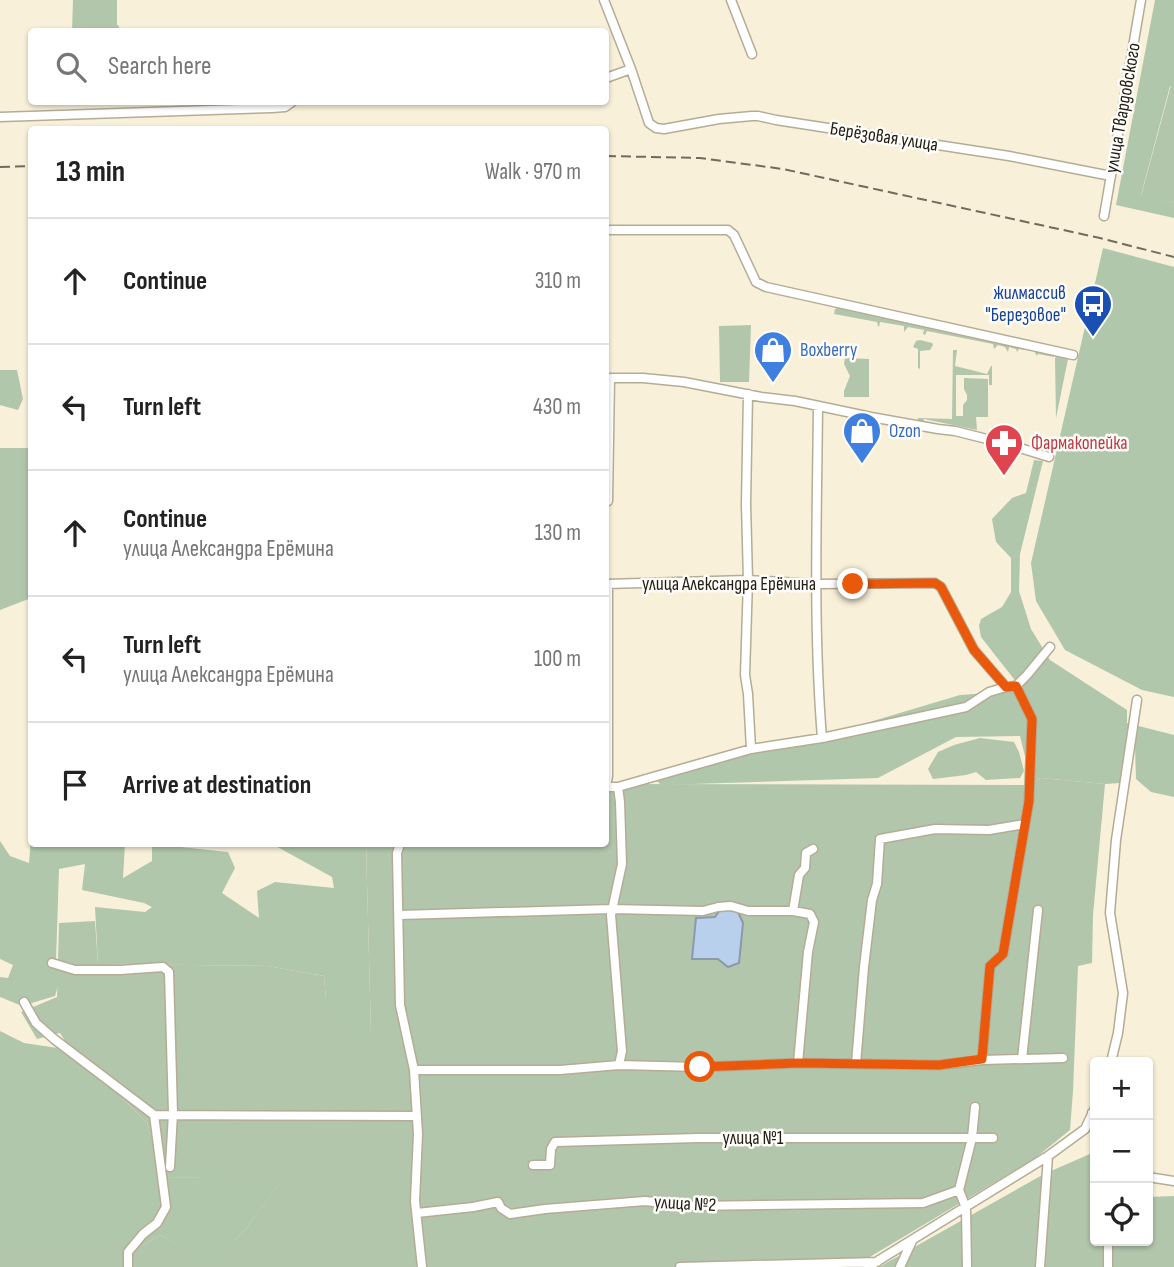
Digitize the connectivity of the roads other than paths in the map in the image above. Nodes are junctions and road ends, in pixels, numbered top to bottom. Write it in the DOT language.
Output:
graph roads {
  1 [pos="604,0"];
  2 [pos="731,0"];
  3 [pos="1141,0"];
  4 [pos="752,54"];
  5 [pos="631,69"];
  6 [pos="609,77"];
  7 [pos="288,105"];
  8 [pos="0,117"];
  9 [pos="1111,176"];
  10 [pos="1104,216"];
  11 [pos="609,230"];
  12 [pos="1073,355"];
  13 [pos="609,378"];
  14 [pos="748,394"];
  15 [pos="818,406"];
  16 [pos="1049,457"];
  17 [pos="748,580"];
  18 [pos="609,584"];
  19 [pos="817,584"];
  20 [pos="1050,647"];
  21 [pos="1011,687"];
  22 [pos="1137,699"];
  23 [pos="822,738"];
  24 [pos="751,749"];
  25 [pos="609,787"];
  26 [pos="618,787"];
  27 [pos="1025,824"];
  28 [pos="399,847"];
  29 [pos="813,849"];
  30 [pos="612,909"];
  31 [pos="1038,910"];
  32 [pos="793,911"];
  33 [pos="399,915"];
  34 [pos="52,963"];
  35 [pos="24,1002"];
  36 [pos="1112,1057"];
  37 [pos="1063,1058"];
  38 [pos="982,1059"];
  39 [pos="1021,1059"];
  40 [pos="798,1063"];
  41 [pos="856,1064"];
  42 [pos="620,1065"];
  43 [pos="414,1070"];
  44 [pos="975,1107"];
  45 [pos="173,1113"];
  46 [pos="154,1115"];
  47 [pos="416,1116"];
  48 [pos="1090,1118"];
  49 [pos="972,1138"];
  50 [pos="993,1138"];
  51 [pos="1048,1156"];
  52 [pos="533,1165"];
  53 [pos="170,1167"];
  54 [pos="1153,1178"];
  55 [pos="1174,1181"];
  56 [pos="960,1190"];
  57 [pos="966,1208"];
  58 [pos="416,1213"];
  59 [pos="912,1241"];
  60 [pos="1108,1246"];
  61 [pos="877,1262"];
  62 [pos="128,1267"];
  63 [pos="422,1267"];
  64 [pos="680,1267"];
  65 [pos="868,1267"];
  66 [pos="900,1267"];
  67 [pos="967,1267"];
  68 [pos="1040,1267"];
  69 [pos="1108,1267"];
  1 -- 5 [label="street"];
  2 -- 4 [label="street"];
  3 -- 9 [label="street, улица Твардовского"];
  5 -- 6 [label="street"];
  5 -- 9 [label="street, Берёзовая улица"];
  7 -- 8 [label="street"];
  9 -- 10 [label="street, улица Твардовского"];
  11 -- 12 [label="street"];
  13 -- 14 [label="street"];
  14 -- 15 [label="street"];
  14 -- 17 [label="street"];
  15 -- 16 [label="street"];
  15 -- 19 [label="street"];
  17 -- 18 [label="street, улица Александра Ерёмина"];
  17 -- 19 [label="street, улица Александра Ерёмина"];
  17 -- 24 [label="street"];
  19 -- 21 [label="street, улица Александра Ерёмина"];
  19 -- 23 [label="street"];
  20 -- 21 [label="street"];
  21 -- 23 [label="street"];
  21 -- 27 [label="street"];
  22 -- 36 [label="street"];
  23 -- 24 [label="street"];
  24 -- 26 [label="street"];
  25 -- 26 [label="street"];
  26 -- 30 [label="street"];
  27 -- 38 [label="street"];
  27 -- 41 [label="street"];
  28 -- 33 [label="street"];
  29 -- 32 [label="street"];
  30 -- 32 [label="street"];
  30 -- 33 [label="street"];
  30 -- 42 [label="street"];
  31 -- 39 [label="street"];
  32 -- 40 [label="street"];
  33 -- 43 [label="street"];
  34 -- 45 [label="street"];
  35 -- 46 [label="street"];
  37 -- 39 [label="street"];
  38 -- 39 [label="street"];
  38 -- 41 [label="street"];
  40 -- 41 [label="street"];
  40 -- 42 [label="street"];
  42 -- 43 [label="street"];
  43 -- 47 [label="street"];
  44 -- 49 [label="street"];
  45 -- 46 [label="street"];
  45 -- 47 [label="street"];
  45 -- 53 [label="street"];
  46 -- 62 [label="street"];
  47 -- 58 [label="street"];
  48 -- 51 [label="street"];
  49 -- 50 [label="street, улица №1"];
  49 -- 52 [label="street, улица №1"];
  49 -- 56 [label="street"];
  51 -- 57 [label="street"];
  51 -- 68 [label="street"];
  54 -- 55 [label="street"];
  56 -- 57 [label="street"];
  56 -- 58 [label="street, улица №2"];
  57 -- 59 [label="street"];
  57 -- 67 [label="street"];
  58 -- 63 [label="street"];
  59 -- 61 [label="street"];
  59 -- 66 [label="street"];
  60 -- 69 [label="street"];
  61 -- 64 [label="street"];
  61 -- 65 [label="street"];
}
